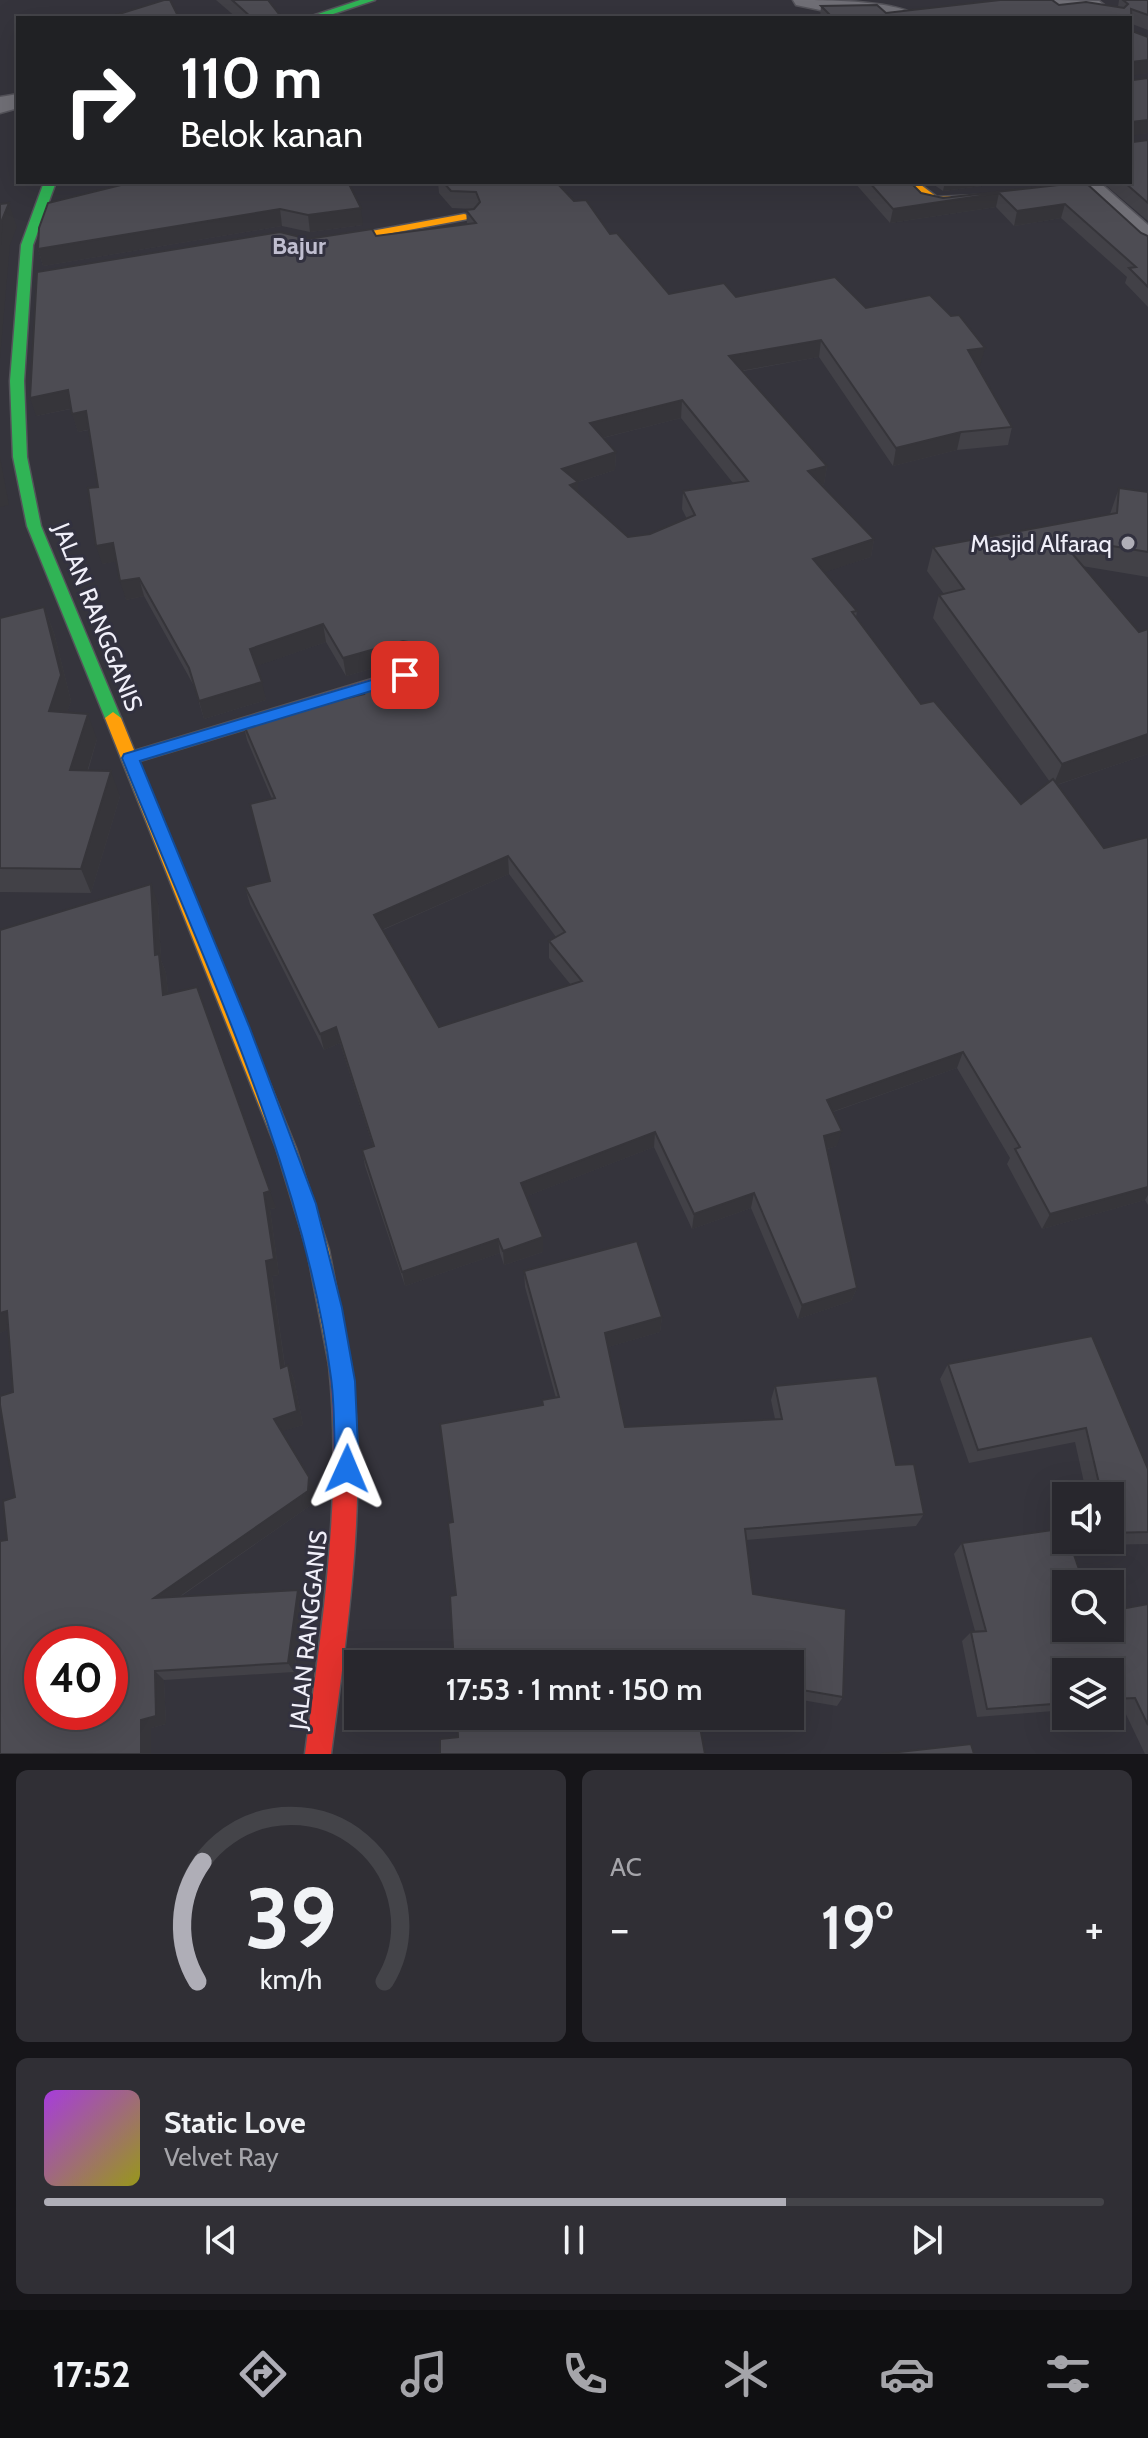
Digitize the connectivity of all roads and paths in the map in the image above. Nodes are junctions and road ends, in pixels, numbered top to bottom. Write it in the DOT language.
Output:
graph roads {
  1 [pos="370,0"];
  2 [pos="804,0"];
  3 [pos="1065,0"];
  4 [pos="912,15"];
  5 [pos="318,16"];
  6 [pos="1107,16"];
  7 [pos="49,184"];
  8 [pos="913,184"];
  9 [pos="1079,184"];
  10 [pos="996,196"];
  11 [pos="1148,208"];
  12 [pos="1119,213"];
  13 [pos="464,217"];
  14 [pos="1148,240"];
  15 [pos="302,241"];
  16 [pos="405,675"];
  17 [pos="130,758"];
  18 [pos="318,1754"];
  1 -- 5 [label="street"];
  2 -- 4 [label="street"];
  3 -- 6 [label="street"];
  7 -- 17 [label="street, JALAN RANGGANIS"];
  8 -- 10 [label="street"];
  9 -- 12 [label="street"];
  11 -- 12 [label="street"];
  12 -- 14 [label="street"];
  13 -- 15 [label="street"];
  16 -- 17 [label="street"];
  17 -- 18 [label="street, JALAN RANGGANIS"];
}
